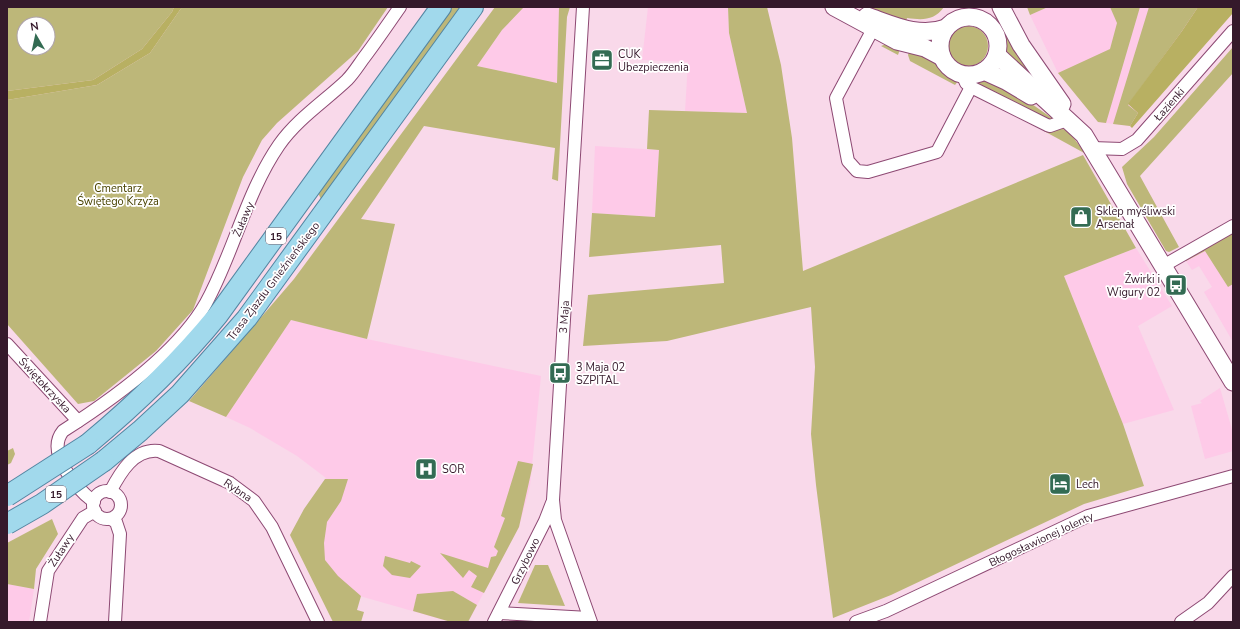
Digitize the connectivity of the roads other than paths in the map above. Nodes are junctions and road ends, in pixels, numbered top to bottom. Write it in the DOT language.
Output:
graph roads {
  1 [pos="400,7"];
  2 [pos="441,7"];
  3 [pos="583,7"];
  4 [pos="835,7"];
  5 [pos="987,7"];
  6 [pos="1001,7"];
  7 [pos="471,10"];
  8 [pos="953,18"];
  9 [pos="991,26"];
  10 [pos="873,29"];
  11 [pos="1233,31"];
  12 [pos="997,55"];
  13 [pos="942,57"];
  14 [pos="984,71"];
  15 [pos="966,80"];
  16 [pos="1064,116"];
  17 [pos="1088,142"];
  18 [pos="1233,226"];
  19 [pos="1163,266"];
  20 [pos="7,344"];
  21 [pos="1233,382"];
  22 [pos="78,421"];
  23 [pos="1233,476"];
  24 [pos="110,492"];
  25 [pos="7,496"];
  26 [pos="554,500"];
  27 [pos="94,507"];
  28 [pos="111,519"];
  29 [pos="7,524"];
  30 [pos="1233,576"];
  31 [pos="497,618"];
  32 [pos="590,620"];
  33 [pos="40,622"];
  34 [pos="114,622"];
  35 [pos="318,622"];
  36 [pos="856,622"];
  37 [pos="1181,622"];
  1 -- 22 [label="street, Żuławy"];
  2 -- 25 [label="main road, Trasa Zjazdu Gnieźnieńskiego / 15, bridge"];
  3 -- 26 [label="street, 3 Maja"];
  4 -- 8 [label="street"];
  4 -- 10 [label="street"];
  5 -- 9 [label="street"];
  6 -- 17 [label="street"];
  7 -- 29 [label="main road, Trasa Zjazdu Gnieźnieńskiego / 15, bridge"];
  8 -- 9 [label="street"];
  8 -- 13 [label="street"];
  9 -- 12 [label="street"];
  10 -- 13 [label="street"];
  10 -- 15 [label="street"];
  11 -- 17 [label="street, Łazienki"];
  12 -- 14 [label="street"];
  12 -- 16 [label="street"];
  13 -- 15 [label="street"];
  14 -- 15 [label="street"];
  14 -- 16 [label="street"];
  15 -- 16 [label="street"];
  16 -- 17 [label="street"];
  17 -- 19 [label="street"];
  18 -- 19 [label="street"];
  19 -- 21 [label="street"];
  20 -- 22 [label="street, Świętokrzyska"];
  22 -- 27 [label="street, Świętokrzyska"];
  23 -- 36 [label="street, Błogosławionej Jolenty"];
  24 -- 27 [label="street"];
  24 -- 28 [label="street"];
  24 -- 35 [label="street, Rybna"];
  26 -- 31 [label="street, Grzybowo"];
  26 -- 32 [label="street, 3 Maja"];
  27 -- 28 [label="street"];
  27 -- 33 [label="street, Żuławy"];
  28 -- 34 [label="street"];
  30 -- 37 [label="street"];
  31 -- 32 [label="street"];
}
